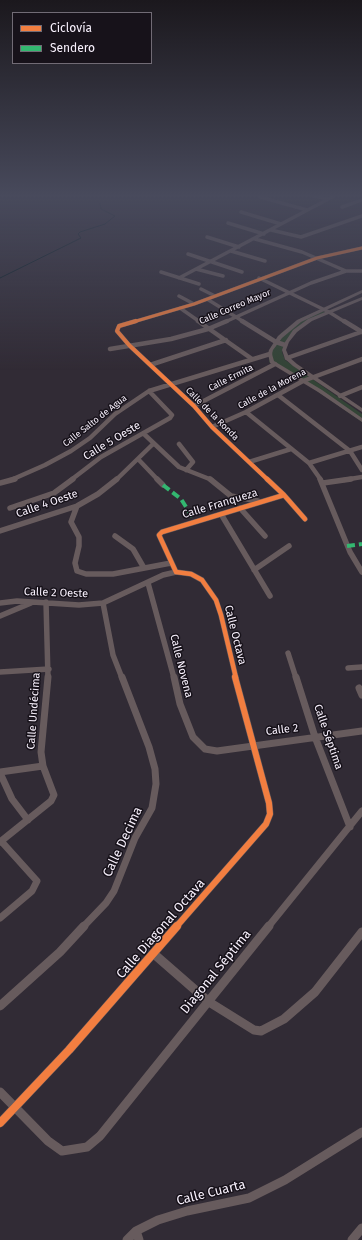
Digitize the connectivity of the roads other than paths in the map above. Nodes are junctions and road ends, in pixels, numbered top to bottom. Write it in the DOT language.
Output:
graph roads {
  1 [pos="188,254"];
  2 [pos="225,254"];
  3 [pos="241,254"];
  4 [pos="307,254"];
  5 [pos="336,254"];
  6 [pos="317,258"];
  7 [pos="211,261"];
  8 [pos="265,261"];
  9 [pos="196,269"];
  10 [pos="346,271"];
  11 [pos="362,271"];
  12 [pos="161,272"];
  13 [pos="242,272"];
  14 [pos="222,276"];
  15 [pos="179,278"];
  16 [pos="260,278"];
  17 [pos="290,292"];
  18 [pos="362,292"];
  19 [pos="179,296"];
  20 [pos="215,296"];
  21 [pos="362,298"];
  22 [pos="207,299"];
  23 [pos="194,304"];
  24 [pos="180,308"];
  25 [pos="323,309"];
  26 [pos="329,312"];
  27 [pos="237,317"];
  28 [pos="208,329"];
  29 [pos="362,332"];
  30 [pos="226,340"];
  31 [pos="276,342"];
  32 [pos="129,345"];
  33 [pos="285,345"];
  34 [pos="110,349"];
  35 [pos="270,354"];
  36 [pos="287,358"];
  37 [pos="252,359"];
  38 [pos="362,359"];
  39 [pos="275,364"];
  40 [pos="150,365"];
  41 [pos="312,376"];
  42 [pos="303,381"];
  43 [pos="169,384"];
  44 [pos="362,388"];
  45 [pos="149,391"];
  46 [pos="278,395"];
  47 [pos="340,396"];
  48 [pos="194,406"];
  49 [pos="362,410"];
  50 [pos="246,412"];
  51 [pos="362,420"];
  52 [pos="212,427"];
  53 [pos="144,434"];
  54 [pos="153,444"];
  55 [pos="179,444"];
  56 [pos="362,448"];
  57 [pos="292,449"];
  58 [pos="350,451"];
  59 [pos="138,459"];
  60 [pos="249,462"];
  61 [pos="309,463"];
  62 [pos="186,470"];
  63 [pos="362,470"];
  64 [pos="362,477"];
  65 [pos="0,483"];
  66 [pos="323,483"];
  67 [pos="163,485"];
  68 [pos="284,495"];
  69 [pos="261,501"];
  70 [pos="77,506"];
  71 [pos="10,508"];
  72 [pos="240,508"];
  73 [pos="221,514"];
  74 [pos="305,519"];
  75 [pos="0,530"];
  76 [pos="115,536"];
  77 [pos="265,536"];
  78 [pos="289,546"];
  79 [pos="171,563"];
  80 [pos="144,568"];
  81 [pos="254,570"];
  82 [pos="176,572"];
  83 [pos="362,572"];
  84 [pos="148,583"];
  85 [pos="270,596"];
  86 [pos="34,601"];
  87 [pos="46,602"];
  88 [pos="103,603"];
  89 [pos="0,604"];
  90 [pos="0,616"];
  91 [pos="288,653"];
  92 [pos="362,667"];
  93 [pos="348,668"];
  94 [pos="48,669"];
  95 [pos="0,672"];
  96 [pos="359,688"];
  97 [pos="362,695"];
  98 [pos="362,731"];
  99 [pos="315,737"];
  100 [pos="254,745"];
  101 [pos="205,749"];
  102 [pos="43,766"];
  103 [pos="0,772"];
  104 [pos="362,811"];
  105 [pos="28,820"];
  106 [pos="350,827"];
  107 [pos="0,841"];
  108 [pos="0,918"];
  109 [pos="362,932"];
  110 [pos="154,954"];
  111 [pos="209,1002"];
  112 [pos="0,1006"];
  113 [pos="0,1092"];
  114 [pos="15,1107"];
  115 [pos="0,1123"];
  116 [pos="362,1132"];
  117 [pos="362,1228"];
  118 [pos="137,1236"];
  119 [pos="127,1240"];
  120 [pos="352,1240"];
  1 -- 7 [label="street"];
  2 -- 7 [label="street"];
  3 -- 8 [label="street"];
  4 -- 6 [label="street"];
  5 -- 6 [label="street"];
  6 -- 10 [label="street"];
  6 -- 16 [label="street"];
  7 -- 9 [label="street"];
  7 -- 13 [label="street"];
  9 -- 14 [label="street"];
  9 -- 15 [label="street"];
  10 -- 11 [label="street, Calle Correo Mayor"];
  10 -- 17 [label="street, Calle Correo Mayor"];
  12 -- 15 [label="street"];
  15 -- 20 [label="street"];
  16 -- 17 [label="street"];
  16 -- 20 [label="street"];
  17 -- 25 [label="street"];
  17 -- 27 [label="street, Calle Correo Mayor"];
  18 -- 25 [label="street"];
  19 -- 23 [label="street"];
  20 -- 22 [label="street"];
  21 -- 26 [label="street"];
  22 -- 23 [label="street"];
  22 -- 27 [label="street"];
  23 -- 24 [label="street"];
  24 -- 28 [label="street"];
  24 -- 32 [label="street, Calle de la Ronda"];
  25 -- 26 [label="street"];
  25 -- 31 [label="street"];
  26 -- 29 [label="street"];
  26 -- 33 [label="street"];
  27 -- 28 [label="street, Calle Correo Mayor"];
  27 -- 31 [label="street"];
  28 -- 30 [label="street"];
  28 -- 32 [label="street, Calle Correo Mayor"];
  29 -- 36 [label="street"];
  30 -- 37 [label="street"];
  30 -- 40 [label="street"];
  31 -- 33 [label="street"];
  31 -- 35 [label="street"];
  32 -- 34 [label="street, Calle Correo Mayor"];
  32 -- 40 [label="street, Calle de la Ronda"];
  33 -- 36 [label="street"];
  35 -- 37 [label="street, Calle Salto de Agua"];
  35 -- 39 [label="street"];
  36 -- 41 [label="street"];
  37 -- 43 [label="street, Calle Salto de Agua"];
  38 -- 41 [label="street, Calle de la Morena"];
  39 -- 42 [label="street"];
  39 -- 48 [label="street, Calle Ermita"];
  40 -- 43 [label="street, Calle de la Ronda"];
  41 -- 42 [label="street, Calle de la Morena"];
  41 -- 47 [label="street"];
  42 -- 46 [label="street, Calle de la Morena"];
  42 -- 51 [label="street"];
  43 -- 45 [label="street, Calle Salto de Agua"];
  43 -- 48 [label="street, Calle de la Ronda"];
  44 -- 47 [label="street"];
  45 -- 53 [label="street, Calle 5 Oeste"];
  45 -- 65 [label="street, Calle Salto de Agua"];
  46 -- 50 [label="street, Calle de la Morena"];
  46 -- 58 [label="street"];
  47 -- 49 [label="street"];
  48 -- 52 [label="street, Calle de la Ronda"];
  50 -- 52 [label="street, Calle de la Morena"];
  50 -- 57 [label="street"];
  52 -- 60 [label="street, Calle de la Ronda"];
  53 -- 54 [label="street"];
  53 -- 71 [label="street, Calle 5 Oeste"];
  54 -- 59 [label="street, Calle 4 Oeste"];
  54 -- 62 [label="street"];
  55 -- 62 [label="street"];
  56 -- 58 [label="street"];
  57 -- 60 [label="street"];
  57 -- 61 [label="street"];
  58 -- 61 [label="street"];
  58 -- 63 [label="street"];
  59 -- 67 [label="street"];
  59 -- 70 [label="street, Calle 4 Oeste"];
  60 -- 68 [label="street, Calle de la Ronda"];
  61 -- 66 [label="street"];
  62 -- 69 [label="street"];
  64 -- 66 [label="street"];
  66 -- 83 [label="street"];
  68 -- 69 [label="street, Calle Franqueza"];
  68 -- 74 [label="street, Calle de la Ronda"];
  69 -- 72 [label="street, Calle Franqueza"];
  70 -- 75 [label="street, Calle 4 Oeste"];
  70 -- 80 [label="street"];
  72 -- 73 [label="street, Calle Franqueza"];
  72 -- 77 [label="street"];
  73 -- 79 [label="street, Calle Franqueza"];
  73 -- 81 [label="street"];
  76 -- 80 [label="street"];
  78 -- 81 [label="street"];
  79 -- 80 [label="street"];
  79 -- 82 [label="street"];
  81 -- 85 [label="street"];
  82 -- 84 [label="street, Calle 2 Oeste"];
  82 -- 100 [label="street, Calle Octava"];
  84 -- 88 [label="street, Calle 2 Oeste"];
  84 -- 101 [label="street, Calle Novena"];
  86 -- 87 [label="street, Calle 2 Oeste"];
  86 -- 89 [label="street, Calle 2 Oeste"];
  86 -- 90 [label="street"];
  87 -- 88 [label="street, Calle 2 Oeste"];
  87 -- 94 [label="street, Calle Undécima"];
  88 -- 112 [label="street, Calle Decima"];
  91 -- 99 [label="street, Calle Séptima"];
  92 -- 93 [label="street"];
  94 -- 95 [label="street"];
  94 -- 102 [label="street, Calle Undécima"];
  96 -- 97 [label="street"];
  98 -- 99 [label="street, Calle 2"];
  99 -- 100 [label="street, Calle 2"];
  99 -- 106 [label="street, Calle Séptima"];
  100 -- 101 [label="street, Calle 2"];
  100 -- 110 [label="street, Calle Diagonal Octava"];
  102 -- 103 [label="street"];
  102 -- 105 [label="street, Calle Undécima"];
  103 -- 105 [label="street"];
  104 -- 106 [label="street, Diagonal Séptima"];
  105 -- 107 [label="street, Calle Undécima"];
  106 -- 111 [label="street, Diagonal Séptima"];
  107 -- 108 [label="street"];
  109 -- 111 [label="street"];
  110 -- 111 [label="street"];
  110 -- 114 [label="street, Calle Diagonal Octava"];
  111 -- 114 [label="street, Diagonal Séptima"];
  113 -- 114 [label="street"];
  114 -- 115 [label="street, Calle Diagonal Octava"];
  116 -- 118 [label="street, Calle Cuarta"];
  117 -- 120 [label="street"];
  118 -- 119 [label="street, Calle Cuarta"];
}
